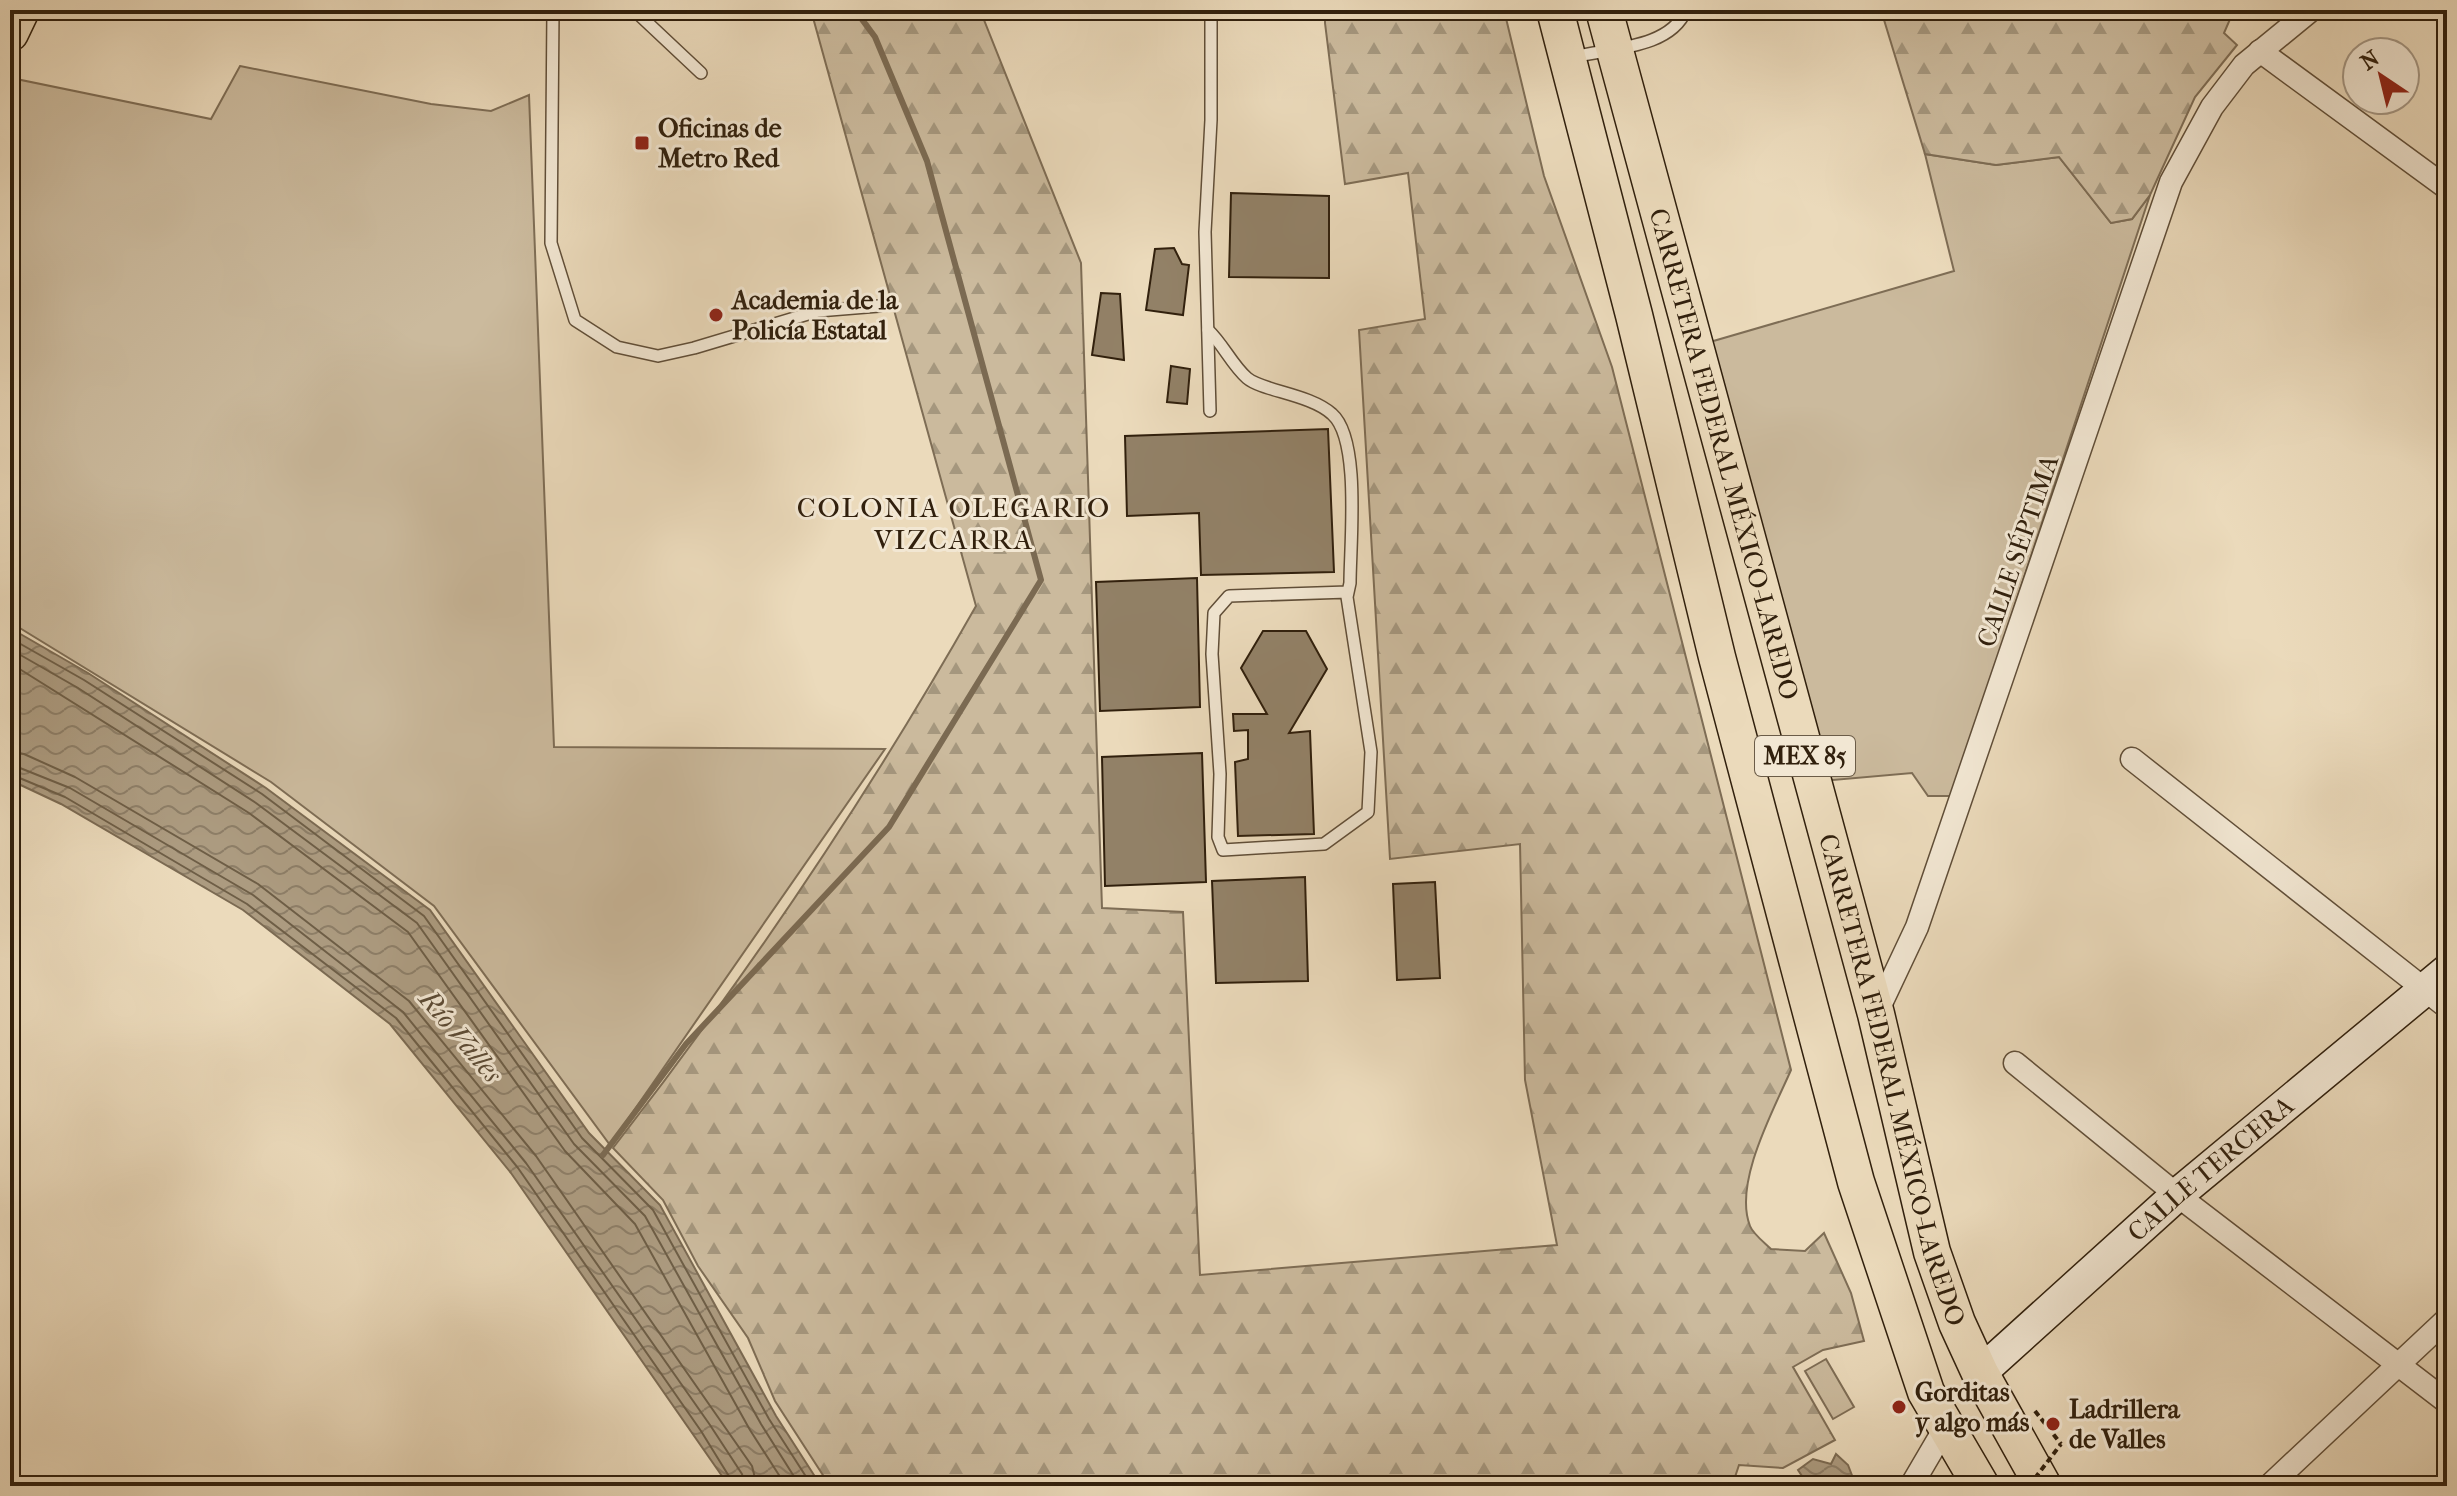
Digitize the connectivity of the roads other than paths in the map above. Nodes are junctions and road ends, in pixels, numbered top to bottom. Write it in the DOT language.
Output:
graph roads {
  1 [pos="21,10"];
  2 [pos="553,10"];
  3 [pos="634,10"];
  4 [pos="1211,10"];
  5 [pos="1555,10"];
  6 [pos="1604,10"];
  7 [pos="1686,10"];
  8 [pos="2311,10"];
  9 [pos="10,33"];
  10 [pos="1615,47"];
  11 [pos="2260,51"];
  12 [pos="1569,58"];
  13 [pos="701,73"];
  14 [pos="2447,188"];
  15 [pos="879,306"];
  16 [pos="1208,330"];
  17 [pos="1210,411"];
  18 [pos="1348,592"];
  19 [pos="2132,759"];
  20 [pos="2440,990"];
  21 [pos="1876,1014"];
  22 [pos="2015,1063"];
  23 [pos="2177,1195"];
  24 [pos="2447,1319"];
  25 [pos="2398,1363"];
  26 [pos="1980,1373"];
  27 [pos="2447,1402"];
  28 [pos="1945,1428"];
  29 [pos="1911,1486"];
  30 [pos="1981,1486"];
  31 [pos="2043,1486"];
  32 [pos="2269,1486"];
  1 -- 9 [label="main road"];
  2 -- 15 [label="lane"];
  3 -- 13 [label="lane"];
  4 -- 16 [label="lane"];
  5 -- 12 [label="main road, CARRETERA FEDERAL MÉXICO-LAREDO / MEX 85"];
  6 -- 10 [label="main road, CARRETERA FEDERAL MÉXICO-LAREDO / MEX 85"];
  7 -- 10 [label="lane"];
  8 -- 11 [label="street, CALLE SÉPTIMA"];
  10 -- 12 [label="lane"];
  10 -- 21 [label="main road, CARRETERA FEDERAL MÉXICO-LAREDO / MEX 85"];
  11 -- 14 [label="street"];
  11 -- 21 [label="street, CALLE SÉPTIMA"];
  12 -- 28 [label="main road, CARRETERA FEDERAL MÉXICO-LAREDO / MEX 85"];
  16 -- 17 [label="lane"];
  16 -- 18 [label="lane"];
  18 -- 18 [label="lane"];
  19 -- 20 [label="street"];
  20 -- 23 [label="street, CALLE TERCERA"];
  21 -- 26 [label="main road, CARRETERA FEDERAL MÉXICO-LAREDO / MEX 85"];
  22 -- 23 [label="street"];
  23 -- 25 [label="street"];
  23 -- 26 [label="street, CALLE TERCERA"];
  24 -- 25 [label="street"];
  25 -- 27 [label="street"];
  25 -- 32 [label="street"];
  26 -- 31 [label="main road, CARRETERA FEDERAL MÉXICO-LAREDO / MEX 85"];
  28 -- 29 [label="street"];
  28 -- 30 [label="main road, CARRETERA FEDERAL MÉXICO-LAREDO / MEX 85"];
}
